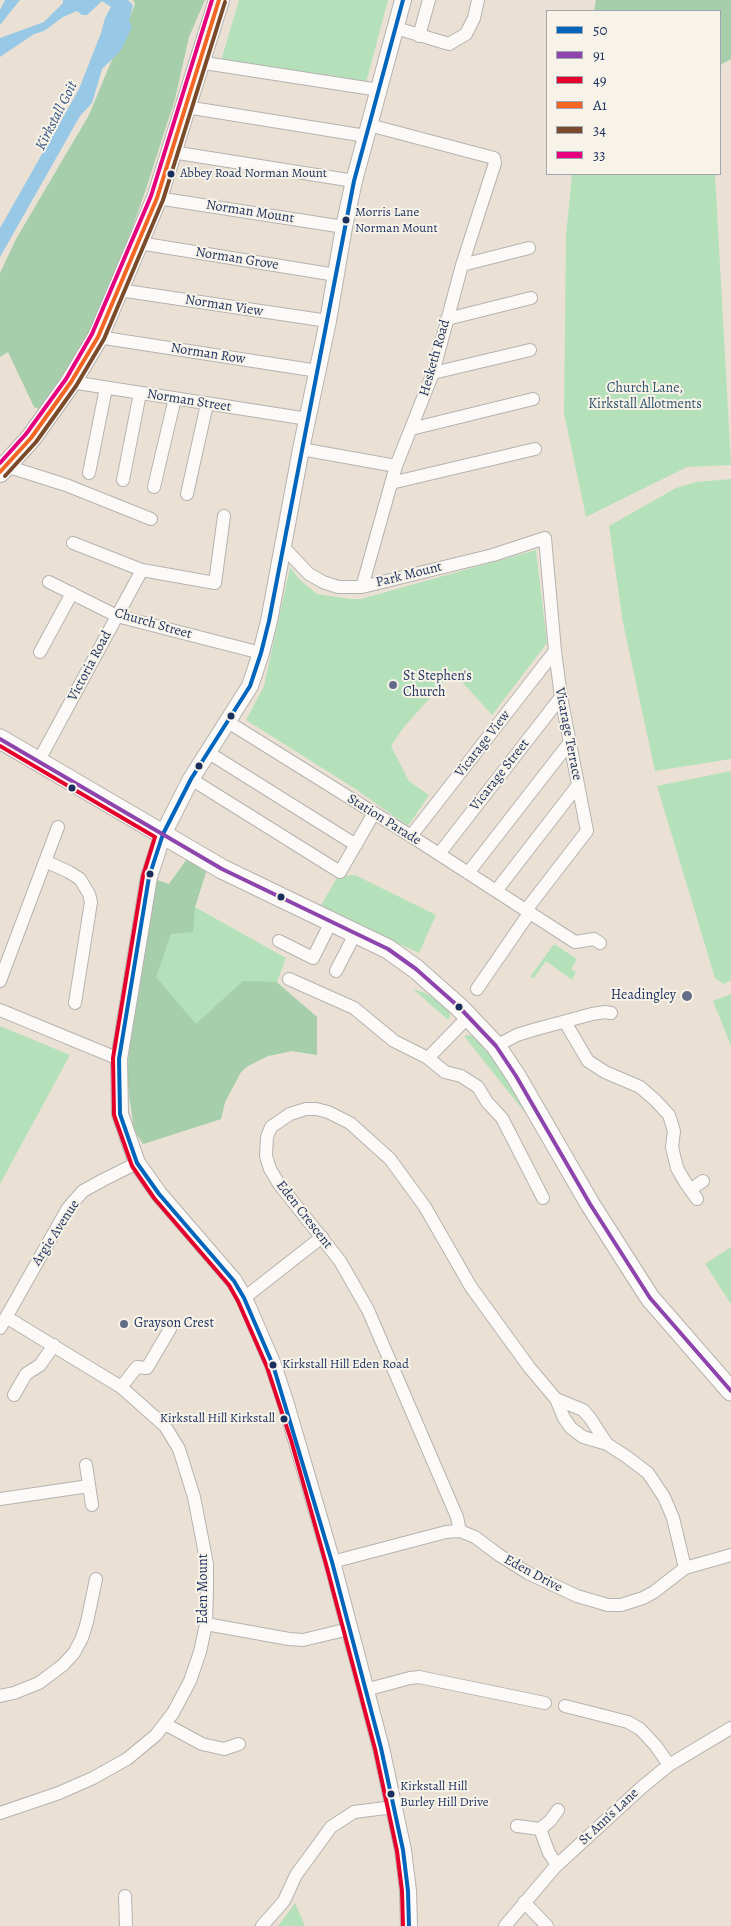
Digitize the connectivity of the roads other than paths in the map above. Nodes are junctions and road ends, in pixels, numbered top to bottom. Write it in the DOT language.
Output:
graph roads {
  1 [pos="219,0"];
  2 [pos="403,0"];
  3 [pos="429,0"];
  4 [pos="478,0"];
  5 [pos="396,28"];
  6 [pos="419,36"];
  7 [pos="198,62"];
  8 [pos="379,90"];
  9 [pos="186,107"];
  10 [pos="368,131"];
  11 [pos="172,152"];
  12 [pos="354,181"];
  13 [pos="157,198"];
  14 [pos="344,227"];
  15 [pos="139,243"];
  16 [pos="530,248"];
  17 [pos="462,264"];
  18 [pos="336,275"];
  19 [pos="119,290"];
  20 [pos="531,298"];
  21 [pos="447,319"];
  22 [pos="328,321"];
  23 [pos="98,337"];
  24 [pos="530,350"];
  25 [pos="318,371"];
  26 [pos="433,373"];
  27 [pos="71,382"];
  28 [pos="106,388"];
  29 [pos="140,393"];
  30 [pos="175,398"];
  31 [pos="533,399"];
  32 [pos="208,404"];
  33 [pos="308,419"];
  34 [pos="412,429"];
  35 [pos="301,449"];
  36 [pos="535,449"];
  37 [pos="396,466"];
  38 [pos="3,469"];
  39 [pos="88,473"];
  40 [pos="123,480"];
  41 [pos="391,483"];
  42 [pos="154,487"];
  43 [pos="187,494"];
  44 [pos="224,516"];
  45 [pos="151,519"];
  46 [pos="545,538"];
  47 [pos="73,542"];
  48 [pos="283,547"];
  49 [pos="142,570"];
  50 [pos="49,582"];
  51 [pos="362,587"];
  52 [pos="72,593"];
  53 [pos="116,616"];
  54 [pos="253,651"];
  55 [pos="554,651"];
  56 [pos="40,652"];
  57 [pos="561,697"];
  58 [pos="228,722"];
  59 [pos="0,739"];
  60 [pos="570,742"];
  61 [pos="209,752"];
  62 [pos="38,762"];
  63 [pos="191,779"];
  64 [pos="578,785"];
  65 [pos="374,813"];
  66 [pos="58,827"];
  67 [pos="163,834"];
  68 [pos="411,836"];
  69 [pos="356,845"];
  70 [pos="439,854"];
  71 [pos="45,861"];
  72 [pos="468,872"];
  73 [pos="496,891"];
  74 [pos="531,913"];
  75 [pos="331,922"];
  76 [pos="355,934"];
  77 [pos="279,942"];
  78 [pos="600,942"];
  79 [pos="336,971"];
  80 [pos="289,979"];
  81 [pos="0,981"];
  82 [pos="477,989"];
  83 [pos="75,1003"];
  84 [pos="0,1010"];
  85 [pos="611,1014"];
  86 [pos="469,1016"];
  87 [pos="566,1022"];
  88 [pos="496,1046"];
  89 [pos="428,1058"];
  90 [pos="119,1059"];
  91 [pos="138,1164"];
  92 [pos="703,1182"];
  93 [pos="543,1198"];
  94 [pos="322,1238"];
  95 [pos="244,1298"];
  96 [pos="3,1322"];
  97 [pos="170,1329"];
  98 [pos="54,1345"];
  99 [pos="121,1387"];
  100 [pos="731,1391"];
  101 [pos="14,1395"];
  102 [pos="556,1399"];
  103 [pos="607,1444"];
  104 [pos="86,1465"];
  105 [pos="89,1486"];
  106 [pos="0,1498"];
  107 [pos="92,1506"];
  108 [pos="460,1531"];
  109 [pos="731,1555"];
  110 [pos="332,1562"];
  111 [pos="685,1568"];
  112 [pos="96,1579"];
  113 [pos="206,1624"];
  114 [pos="349,1629"];
  115 [pos="365,1690"];
  116 [pos="0,1696"];
  117 [pos="545,1703"];
  118 [pos="565,1706"];
  119 [pos="165,1724"];
  120 [pos="731,1728"];
  121 [pos="239,1744"];
  122 [pos="669,1765"];
  123 [pos="394,1807"];
  124 [pos="558,1810"];
  125 [pos="0,1813"];
  126 [pos="516,1826"];
  127 [pos="540,1828"];
  128 [pos="557,1866"];
  129 [pos="125,1896"];
  130 [pos="524,1902"];
  131 [pos="126,1926"];
  132 [pos="262,1926"];
  133 [pos="409,1926"];
  134 [pos="505,1926"];
  135 [pos="547,1926"];
  1 -- 7 [label="main road"];
  2 -- 5 [label="street"];
  3 -- 6 [label="street"];
  4 -- 6 [label="street"];
  5 -- 6 [label="street"];
  5 -- 8 [label="street"];
  7 -- 8 [label="street"];
  7 -- 9 [label="main road"];
  8 -- 10 [label="street"];
  9 -- 10 [label="street"];
  9 -- 11 [label="main road"];
  10 -- 12 [label="street"];
  10 -- 17 [label="street, Hesketh Road"];
  11 -- 12 [label="street"];
  11 -- 13 [label="main road"];
  12 -- 14 [label="street"];
  13 -- 14 [label="street, Norman Mount"];
  13 -- 15 [label="main road"];
  14 -- 18 [label="street"];
  15 -- 18 [label="street, Norman Grove"];
  15 -- 19 [label="main road"];
  16 -- 17 [label="street"];
  17 -- 21 [label="street, Hesketh Road"];
  18 -- 22 [label="street"];
  19 -- 22 [label="street, Norman View"];
  19 -- 23 [label="main road"];
  20 -- 21 [label="street"];
  21 -- 26 [label="street, Hesketh Road"];
  22 -- 25 [label="street"];
  23 -- 25 [label="street, Norman Row"];
  23 -- 27 [label="main road"];
  24 -- 26 [label="street"];
  25 -- 33 [label="street"];
  26 -- 34 [label="street, Hesketh Road"];
  27 -- 28 [label="street, Norman Street"];
  27 -- 38 [label="main road"];
  28 -- 29 [label="street, Norman Street"];
  28 -- 39 [label="street"];
  29 -- 30 [label="street, Norman Street"];
  29 -- 40 [label="street"];
  30 -- 32 [label="street, Norman Street"];
  30 -- 42 [label="street"];
  31 -- 34 [label="street"];
  32 -- 33 [label="street, Norman Street"];
  32 -- 43 [label="street"];
  33 -- 35 [label="street"];
  34 -- 37 [label="street, Hesketh Road"];
  35 -- 37 [label="street"];
  35 -- 48 [label="street"];
  36 -- 41 [label="street"];
  37 -- 41 [label="street, Hesketh Road"];
  38 -- 45 [label="street"];
  41 -- 51 [label="street, Hesketh Road"];
  44 -- 49 [label="street"];
  46 -- 51 [label="street, Park Mount"];
  46 -- 55 [label="street, Vicarage Terrace"];
  47 -- 49 [label="street"];
  48 -- 51 [label="street, Park Mount"];
  48 -- 54 [label="street"];
  49 -- 53 [label="street, Victoria Road"];
  50 -- 52 [label="street, Church Street"];
  52 -- 53 [label="street, Church Street"];
  52 -- 56 [label="street"];
  53 -- 54 [label="street, Church Street"];
  53 -- 62 [label="street, Victoria Road"];
  54 -- 58 [label="street"];
  55 -- 57 [label="street, Vicarage Terrace"];
  55 -- 68 [label="street, Vicarage View"];
  57 -- 60 [label="street, Vicarage Terrace"];
  57 -- 70 [label="street, Vicarage Street"];
  58 -- 61 [label="street"];
  58 -- 65 [label="street, Station Parade"];
  59 -- 62 [label="main road"];
  60 -- 64 [label="street, Vicarage Terrace"];
  60 -- 72 [label="street"];
  61 -- 63 [label="street"];
  61 -- 69 [label="street"];
  62 -- 67 [label="main road"];
  63 -- 67 [label="street"];
  63 -- 69 [label="street"];
  64 -- 73 [label="street"];
  64 -- 74 [label="street, Vicarage Terrace"];
  65 -- 68 [label="street, Station Parade"];
  65 -- 69 [label="street"];
  66 -- 71 [label="street"];
  67 -- 75 [label="main road"];
  67 -- 90 [label="street"];
  68 -- 70 [label="street, Station Parade"];
  70 -- 72 [label="street, Station Parade"];
  71 -- 81 [label="street"];
  71 -- 83 [label="street"];
  72 -- 73 [label="street, Station Parade"];
  73 -- 74 [label="street, Station Parade"];
  74 -- 78 [label="street, Station Parade"];
  74 -- 82 [label="street, Vicarage Terrace"];
  75 -- 76 [label="main road"];
  75 -- 77 [label="street"];
  76 -- 79 [label="street"];
  76 -- 86 [label="main road"];
  80 -- 89 [label="street"];
  84 -- 90 [label="street"];
  85 -- 87 [label="street"];
  86 -- 88 [label="main road"];
  86 -- 89 [label="street"];
  87 -- 88 [label="street"];
  87 -- 92 [label="street"];
  88 -- 100 [label="main road"];
  89 -- 93 [label="street"];
  90 -- 91 [label="street"];
  91 -- 95 [label="street"];
  91 -- 96 [label="street, Argie Avenue"];
  94 -- 95 [label="street"];
  94 -- 102 [label="street, Eden Crescent"];
  94 -- 108 [label="street, Eden Crescent"];
  95 -- 110 [label="street"];
  96 -- 98 [label="street, Eden Mount"];
  97 -- 99 [label="street"];
  98 -- 99 [label="street, Eden Mount"];
  98 -- 101 [label="street"];
  99 -- 113 [label="street, Eden Mount"];
  102 -- 103 [label="street, Eden Crescent"];
  102 -- 103 [label="street, Eden Crescent"];
  103 -- 111 [label="street, Eden Crescent"];
  104 -- 105 [label="street"];
  105 -- 106 [label="street"];
  105 -- 107 [label="street"];
  108 -- 110 [label="street"];
  108 -- 111 [label="street, Eden Drive"];
  109 -- 111 [label="street, Eden Drive"];
  110 -- 114 [label="street"];
  112 -- 116 [label="street"];
  113 -- 114 [label="street"];
  113 -- 119 [label="street, Eden Mount"];
  114 -- 115 [label="street"];
  115 -- 117 [label="street"];
  115 -- 123 [label="street"];
  118 -- 122 [label="street"];
  119 -- 121 [label="street"];
  119 -- 125 [label="street, Eden Mount"];
  120 -- 122 [label="street, St Ann's Lane"];
  122 -- 128 [label="street, St Ann's Lane"];
  123 -- 132 [label="street"];
  123 -- 133 [label="street"];
  124 -- 127 [label="street"];
  126 -- 127 [label="street"];
  127 -- 128 [label="street"];
  128 -- 130 [label="street, St Ann's Lane"];
  129 -- 131 [label="street"];
  130 -- 134 [label="street, St Ann's Lane"];
  130 -- 135 [label="street"];
}
